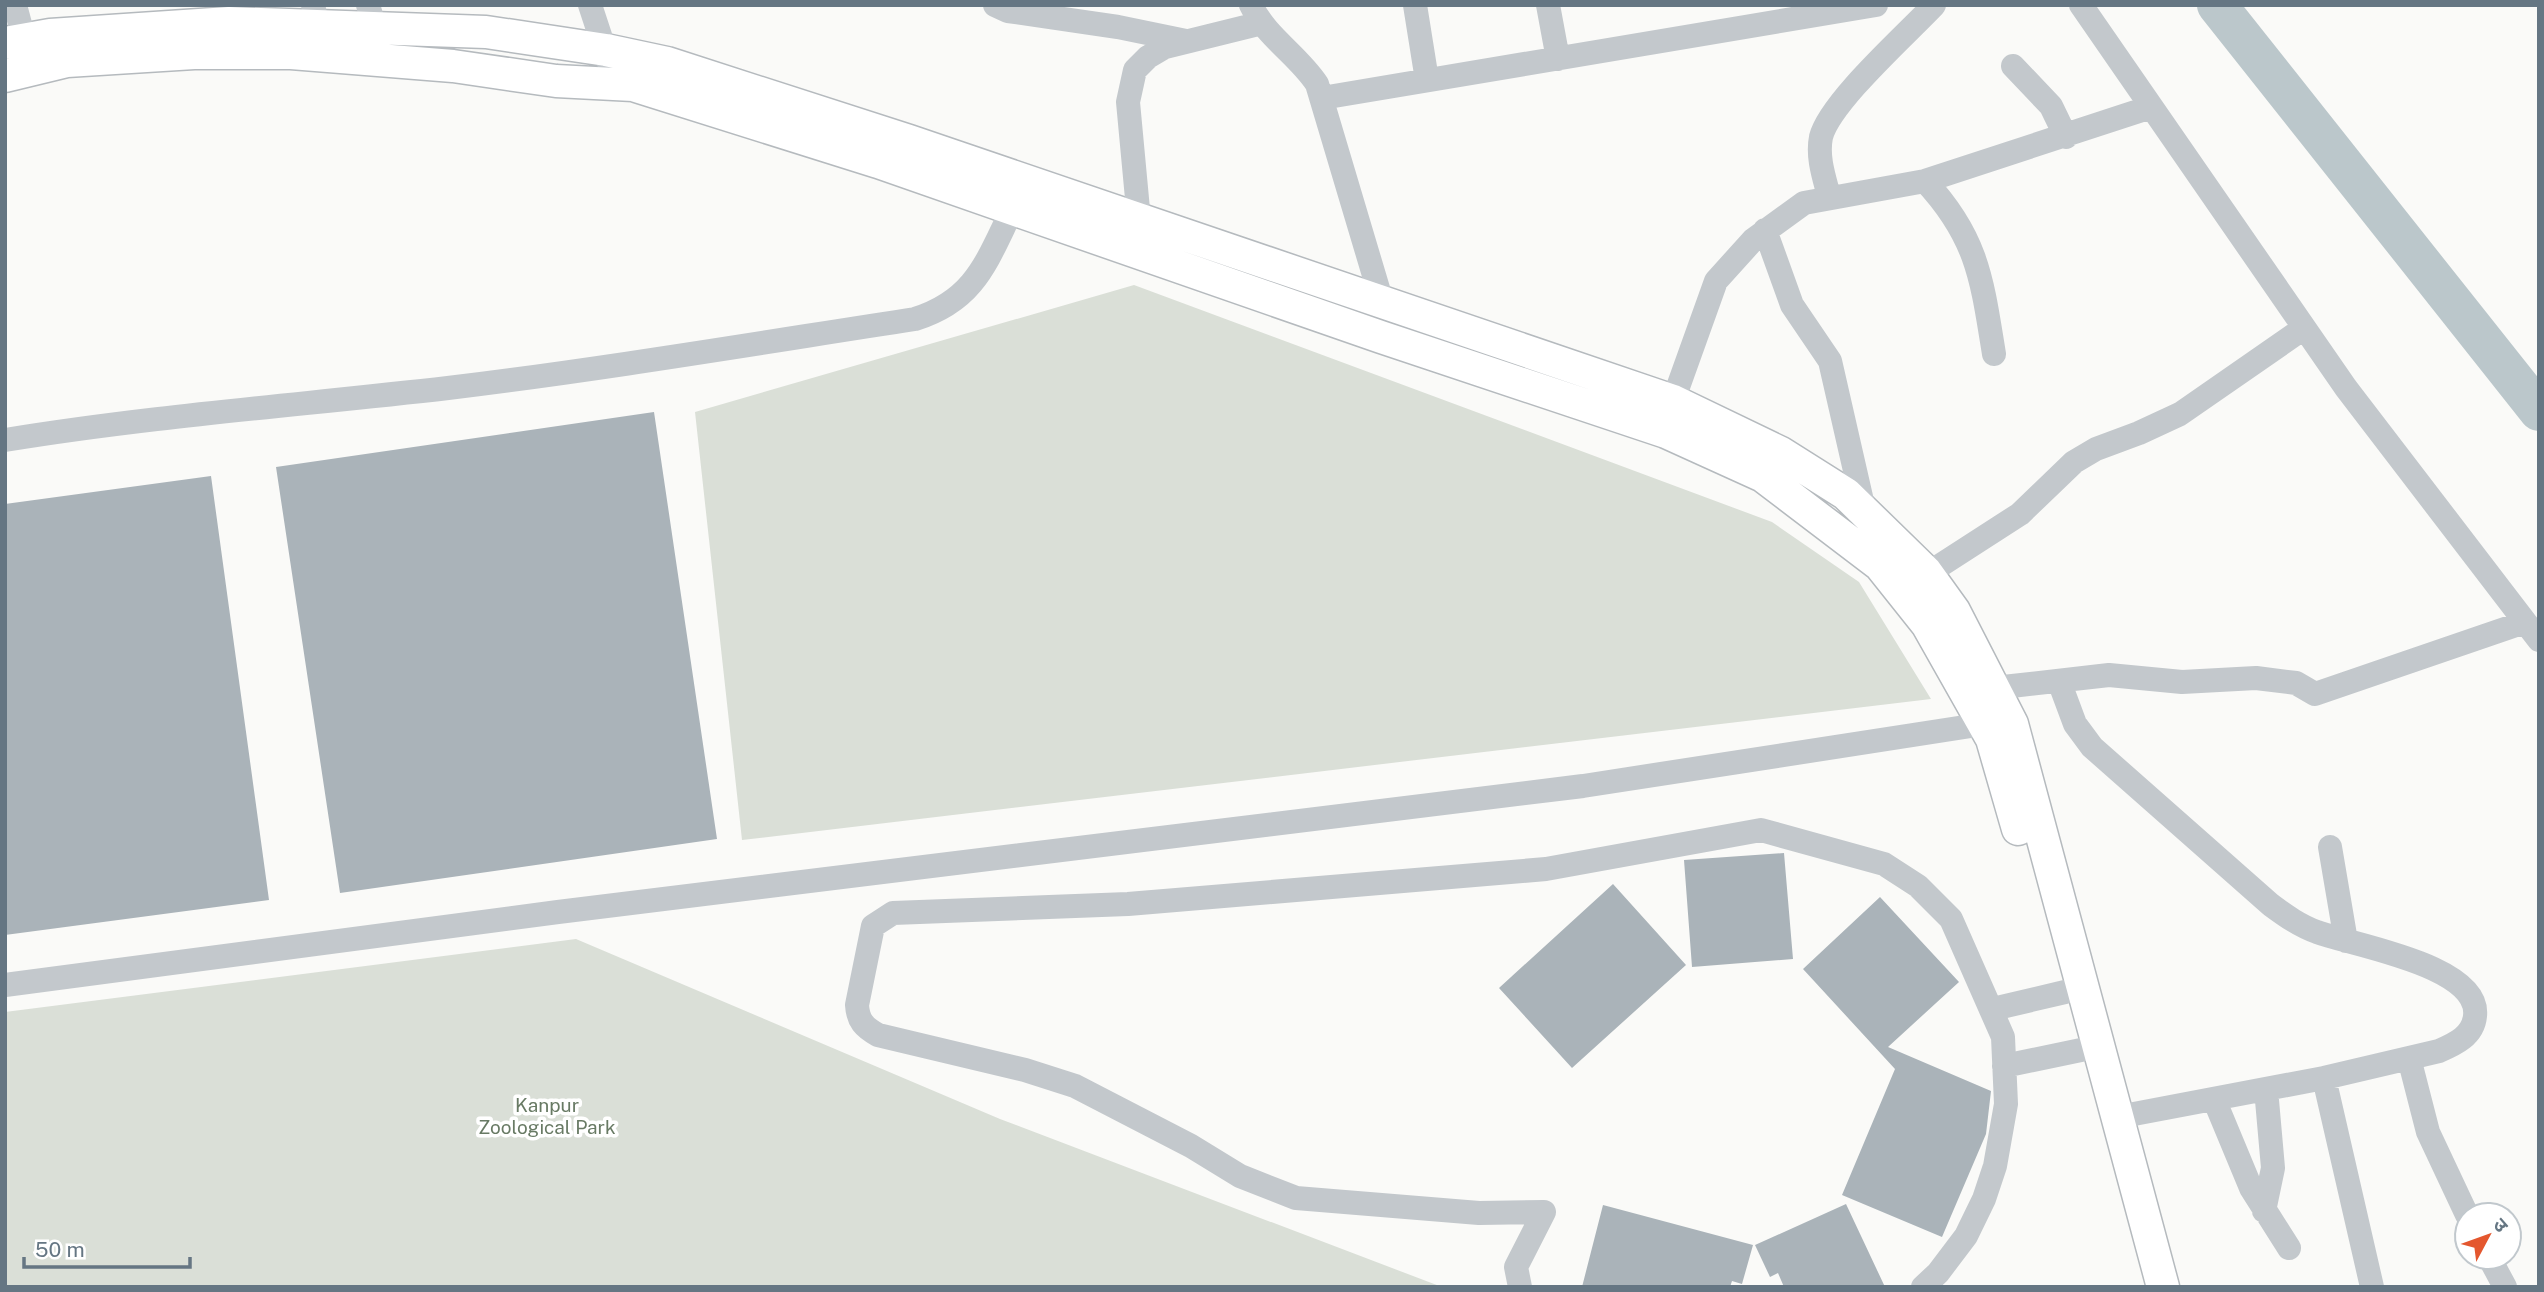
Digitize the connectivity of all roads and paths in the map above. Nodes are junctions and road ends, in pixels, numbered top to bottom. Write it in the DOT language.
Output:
graph roads {
  1 [pos="15,5"];
  2 [pos="590,5"];
  3 [pos="995,5"];
  4 [pos="1415,5"];
  5 [pos="1548,5"];
  6 [pos="1876,5"];
  7 [pos="1934,5"];
  8 [pos="2081,5"];
  9 [pos="225,14"];
  10 [pos="1256,14"];
  11 [pos="316,16"];
  12 [pos="371,16"];
  13 [pos="14,41"];
  14 [pos="1189,41"];
  15 [pos="606,50"];
  16 [pos="1558,59"];
  17 [pos="2013,66"];
  18 [pos="5,76"];
  19 [pos="1427,80"];
  20 [pos="616,84"];
  21 [pos="1322,98"];
  22 [pos="2151,107"];
  23 [pos="2066,137"];
  24 [pos="1925,181"];
  25 [pos="1829,196"];
  26 [pos="1013,208"];
  27 [pos="1139,220"];
  28 [pos="1765,230"];
  29 [pos="1382,302"];
  30 [pos="2304,328"];
  31 [pos="1994,354"];
  32 [pos="1673,401"];
  33 [pos="5,440"];
  34 [pos="1864,510"];
  35 [pos="1926,572"];
  36 [pos="1902,593"];
  37 [pos="2532,631"];
  38 [pos="2059,681"];
  39 [pos="1994,688"];
  40 [pos="1984,724"];
  41 [pos="2330,847"];
  42 [pos="2346,941"];
  43 [pos="5,985"];
  44 [pos="2065,992"];
  45 [pos="1993,1009"];
  46 [pos="2081,1050"];
  47 [pos="2409,1058"];
  48 [pos="2004,1066"];
  49 [pos="2324,1077"];
  50 [pos="2266,1089"];
  51 [pos="2214,1099"];
  52 [pos="2118,1117"];
  53 [pos="2460,1201"];
  54 [pos="2264,1211"];
  55 [pos="2289,1248"];
  56 [pos="2496,1271"];
  57 [pos="1520,1287"];
  58 [pos="1923,1287"];
  59 [pos="2142,1287"];
  60 [pos="2163,1287"];
  61 [pos="2372,1287"];
  62 [pos="2505,1287"];
  1 -- 13 [label="street"];
  2 -- 15 [label="street"];
  3 -- 14 [label="street"];
  4 -- 19 [label="street"];
  5 -- 16 [label="street"];
  6 -- 16 [label="street"];
  7 -- 25 [label="street"];
  8 -- 22 [label="street"];
  9 -- 11 [label="main road"];
  9 -- 13 [label="main road"];
  10 -- 14 [label="street"];
  10 -- 21 [label="street"];
  11 -- 12 [label="main road"];
  12 -- 15 [label="main road"];
  14 -- 27 [label="street"];
  15 -- 20 [label="street"];
  15 -- 27 [label="main road"];
  16 -- 19 [label="street"];
  17 -- 23 [label="street"];
  18 -- 20 [label="main road"];
  19 -- 21 [label="street"];
  20 -- 26 [label="main road"];
  21 -- 29 [label="street"];
  22 -- 23 [label="street"];
  22 -- 30 [label="street"];
  23 -- 24 [label="street"];
  24 -- 25 [label="street"];
  24 -- 31 [label="street"];
  25 -- 28 [label="street"];
  26 -- 33 [label="street"];
  26 -- 36 [label="main road"];
  27 -- 29 [label="main road"];
  28 -- 32 [label="street"];
  28 -- 34 [label="street"];
  29 -- 32 [label="main road"];
  30 -- 35 [label="street"];
  30 -- 37 [label="street"];
  32 -- 34 [label="main road"];
  34 -- 35 [label="main road"];
  35 -- 36 [label="street"];
  35 -- 39 [label="main road"];
  36 -- 40 [label="main road"];
  37 -- 38 [label="street"];
  38 -- 39 [label="street"];
  38 -- 42 [label="street"];
  39 -- 52 [label="main road"];
  40 -- 43 [label="street"];
  40 -- 44 [label="main road"];
  41 -- 42 [label="street"];
  42 -- 47 [label="street"];
  44 -- 45 [label="street"];
  44 -- 46 [label="main road"];
  45 -- 48 [label="street"];
  45 -- 57 [label="street"];
  46 -- 48 [label="street"];
  46 -- 59 [label="main road"];
  47 -- 49 [label="street"];
  47 -- 53 [label="street"];
  48 -- 58 [label="street"];
  49 -- 50 [label="street"];
  49 -- 61 [label="street"];
  50 -- 51 [label="street"];
  50 -- 54 [label="street"];
  51 -- 52 [label="street"];
  51 -- 54 [label="street"];
  52 -- 60 [label="main road"];
  54 -- 55 [label="street"];
  56 -- 62 [label="street"];
}
